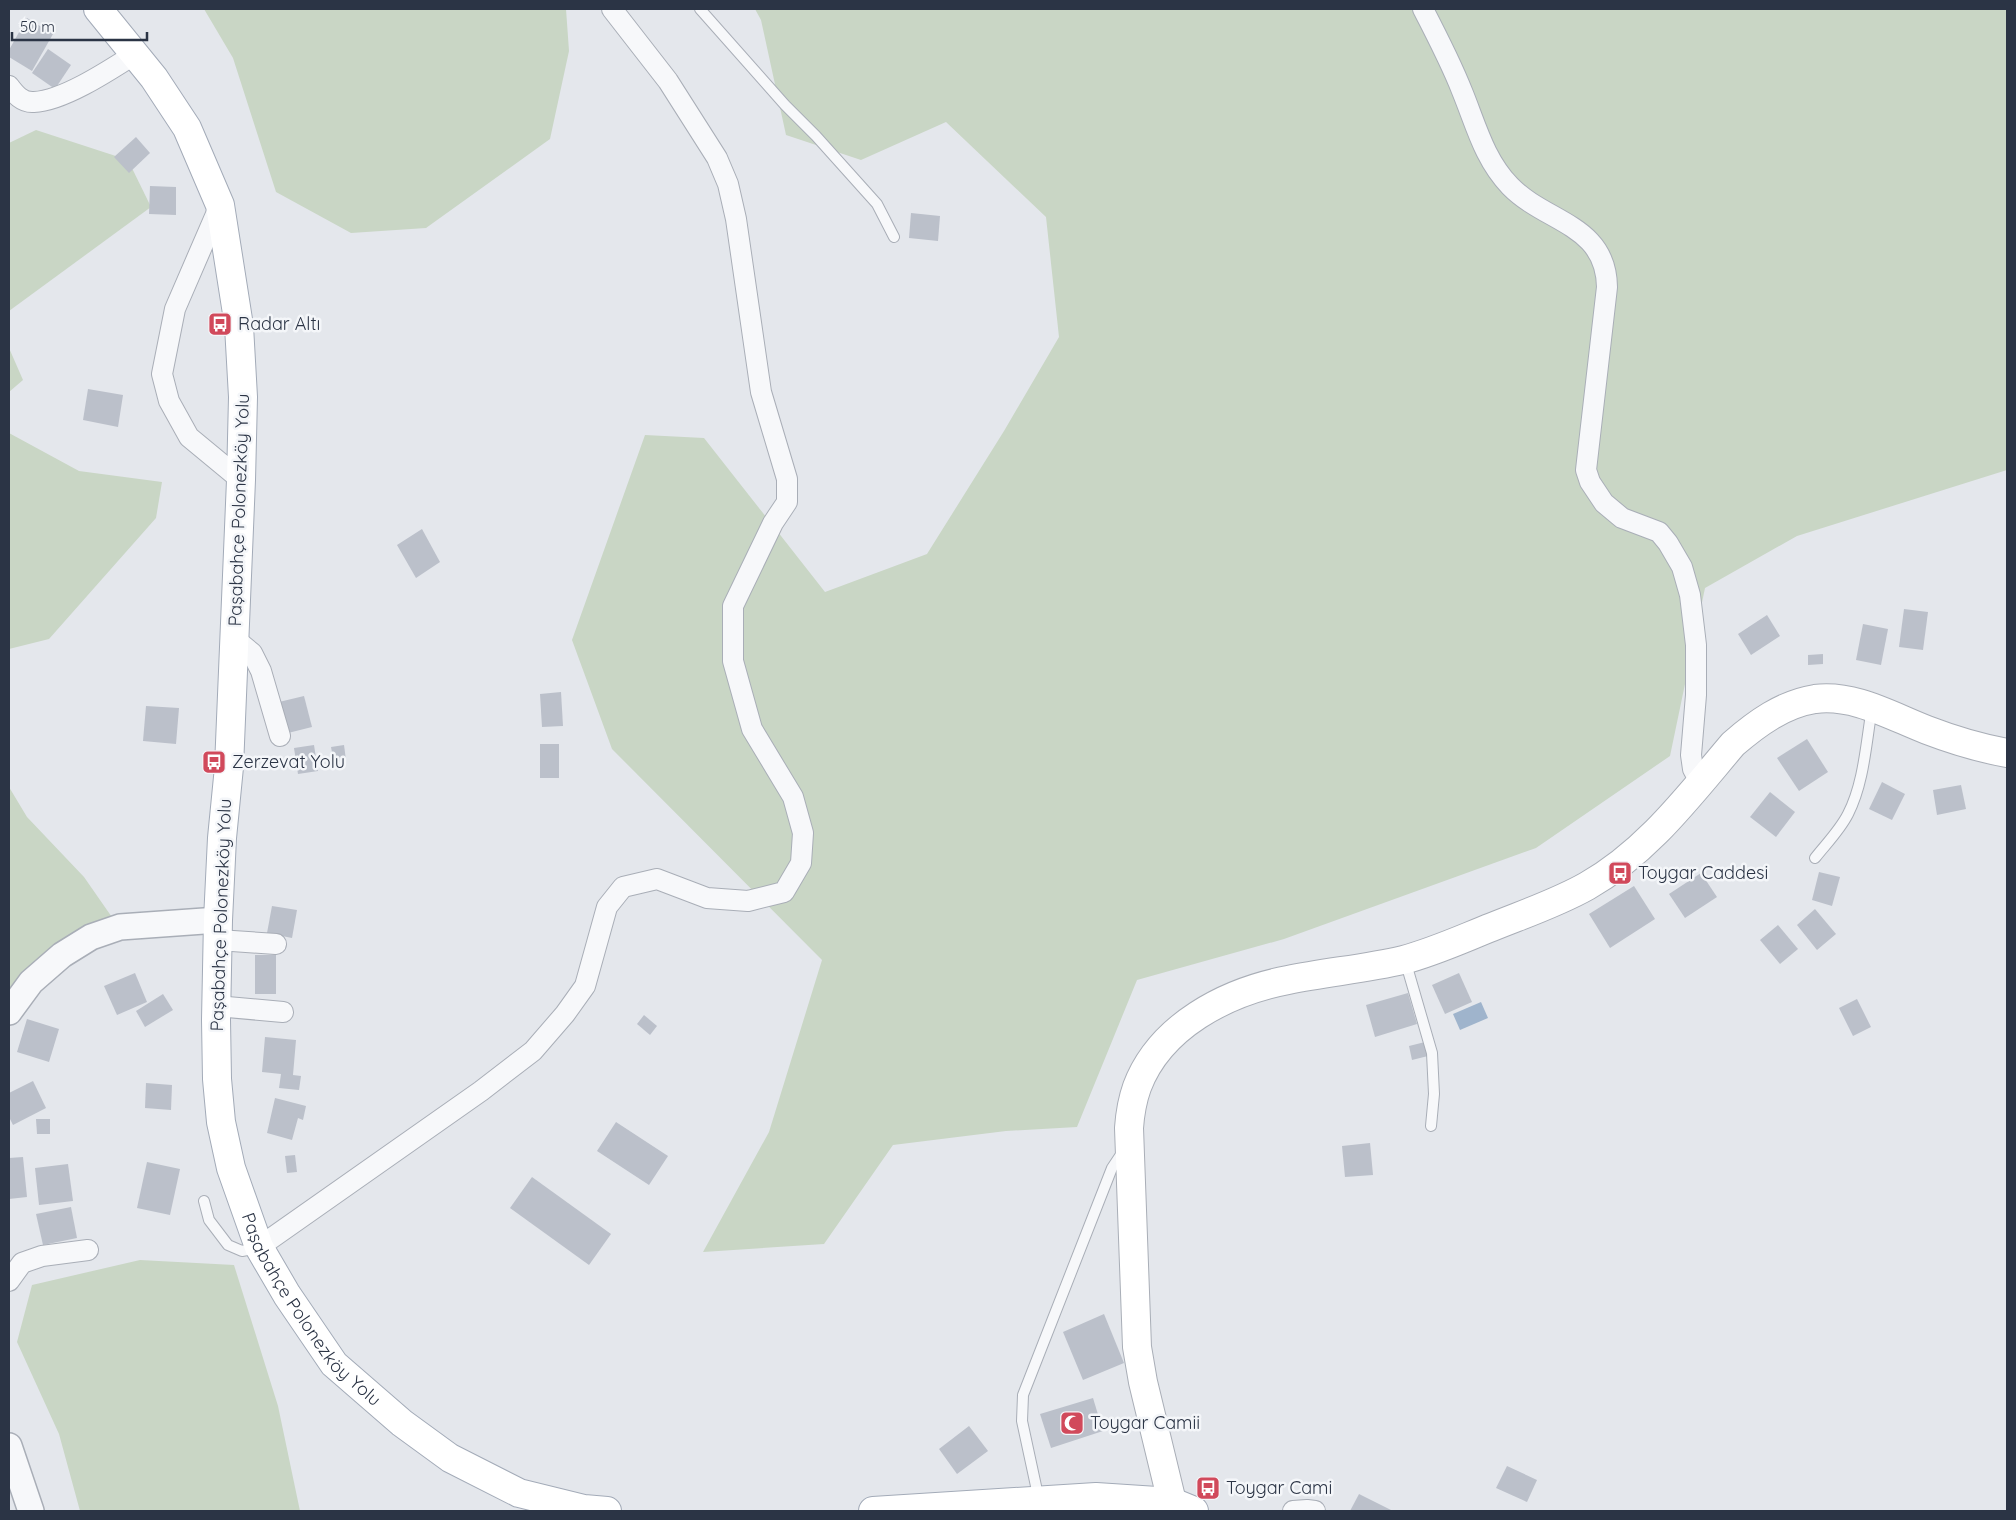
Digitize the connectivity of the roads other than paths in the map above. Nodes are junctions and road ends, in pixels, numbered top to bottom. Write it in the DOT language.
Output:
graph roads {
  1 [pos="98,9"];
  2 [pos="612,9"];
  3 [pos="700,9"];
  4 [pos="1423,9"];
  5 [pos="135,54"];
  6 [pos="9,86"];
  7 [pos="220,205"];
  8 [pos="894,237"];
  9 [pos="241,480"];
  10 [pos="235,640"];
  11 [pos="1872,707"];
  12 [pos="280,736"];
  13 [pos="2007,753"];
  14 [pos="1700,782"];
  15 [pos="1815,858"];
  16 [pos="218,930"];
  17 [pos="276,944"];
  18 [pos="1404,959"];
  19 [pos="216,1006"];
  20 [pos="9,1012"];
  21 [pos="283,1012"];
  22 [pos="1431,1126"];
  23 [pos="1129,1153"];
  24 [pos="204,1201"];
  25 [pos="259,1247"];
  26 [pos="88,1250"];
  27 [pos="9,1281"];
  28 [pos="9,1446"];
  29 [pos="1039,1500"];
  30 [pos="1183,1507"];
  31 [pos="32,1511"];
  32 [pos="607,1511"];
  33 [pos="873,1511"];
  34 [pos="1293,1511"];
  35 [pos="1315,1511"];
  1 -- 5 [label="main road, Paşabahçe Polonezköy Yolu"];
  2 -- 25 [label="street"];
  3 -- 8 [label="lane"];
  4 -- 14 [label="street"];
  5 -- 6 [label="street"];
  5 -- 7 [label="main road, Paşabahçe Polonezköy Yolu"];
  7 -- 9 [label="main road, Paşabahçe Polonezköy Yolu"];
  7 -- 9 [label="street"];
  9 -- 10 [label="main road, Paşabahçe Polonezköy Yolu"];
  10 -- 12 [label="street"];
  10 -- 16 [label="main road, Paşabahçe Polonezköy Yolu"];
  11 -- 13 [label="main road"];
  11 -- 14 [label="main road"];
  11 -- 15 [label="lane"];
  14 -- 18 [label="main road"];
  16 -- 17 [label="street"];
  16 -- 19 [label="main road, Paşabahçe Polonezköy Yolu"];
  16 -- 20 [label="street"];
  18 -- 22 [label="lane"];
  18 -- 23 [label="main road"];
  19 -- 21 [label="street"];
  19 -- 25 [label="main road, Paşabahçe Polonezköy Yolu"];
  23 -- 29 [label="lane"];
  23 -- 30 [label="main road"];
  24 -- 25 [label="lane"];
  25 -- 32 [label="main road, Paşabahçe Polonezköy Yolu"];
  26 -- 27 [label="street"];
  28 -- 31 [label="street"];
  29 -- 30 [label="main road"];
  29 -- 33 [label="main road"];
  34 -- 35 [label="street"];
}
